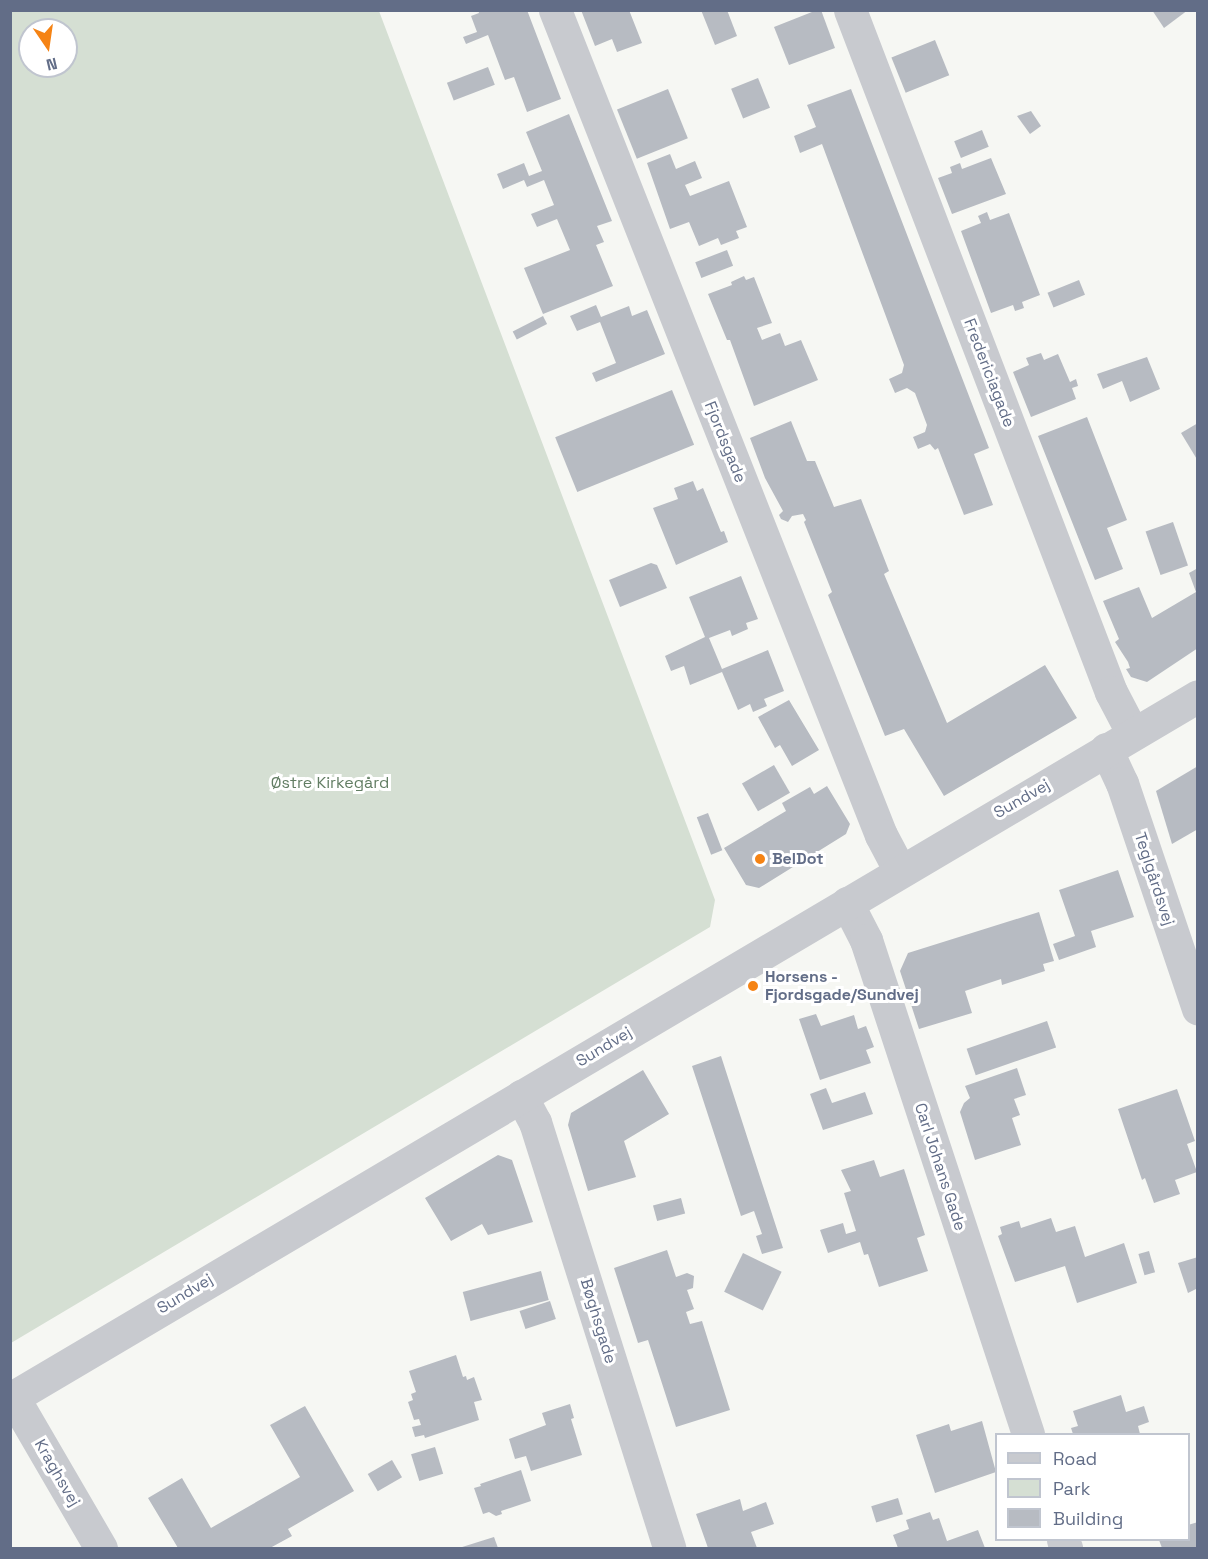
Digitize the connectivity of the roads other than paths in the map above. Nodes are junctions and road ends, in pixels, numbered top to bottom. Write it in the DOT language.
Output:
graph roads {
  1 [pos="555,10"];
  2 [pos="850,10"];
  3 [pos="1197,696"];
  4 [pos="1120,742"];
  5 [pos="900,871"];
  6 [pos="847,903"];
  7 [pos="1197,1010"];
  8 [pos="521,1096"];
  9 [pos="12,1398"];
  10 [pos="1028,1433"];
  11 [pos="100,1548"];
  12 [pos="669,1548"];
  1 -- 5 [label="street, Fjordsgade"];
  2 -- 4 [label="street, Fredericiagade"];
  3 -- 4 [label="street, Sundvej"];
  4 -- 5 [label="street, Sundvej"];
  4 -- 7 [label="street, Teglgårdsvej"];
  5 -- 6 [label="street, Sundvej"];
  6 -- 8 [label="street, Sundvej"];
  6 -- 10 [label="street, Carl Johans Gade"];
  8 -- 9 [label="street, Sundvej"];
  8 -- 12 [label="street, Bøghsgade"];
  9 -- 11 [label="street, Kraghsvej"];
}
